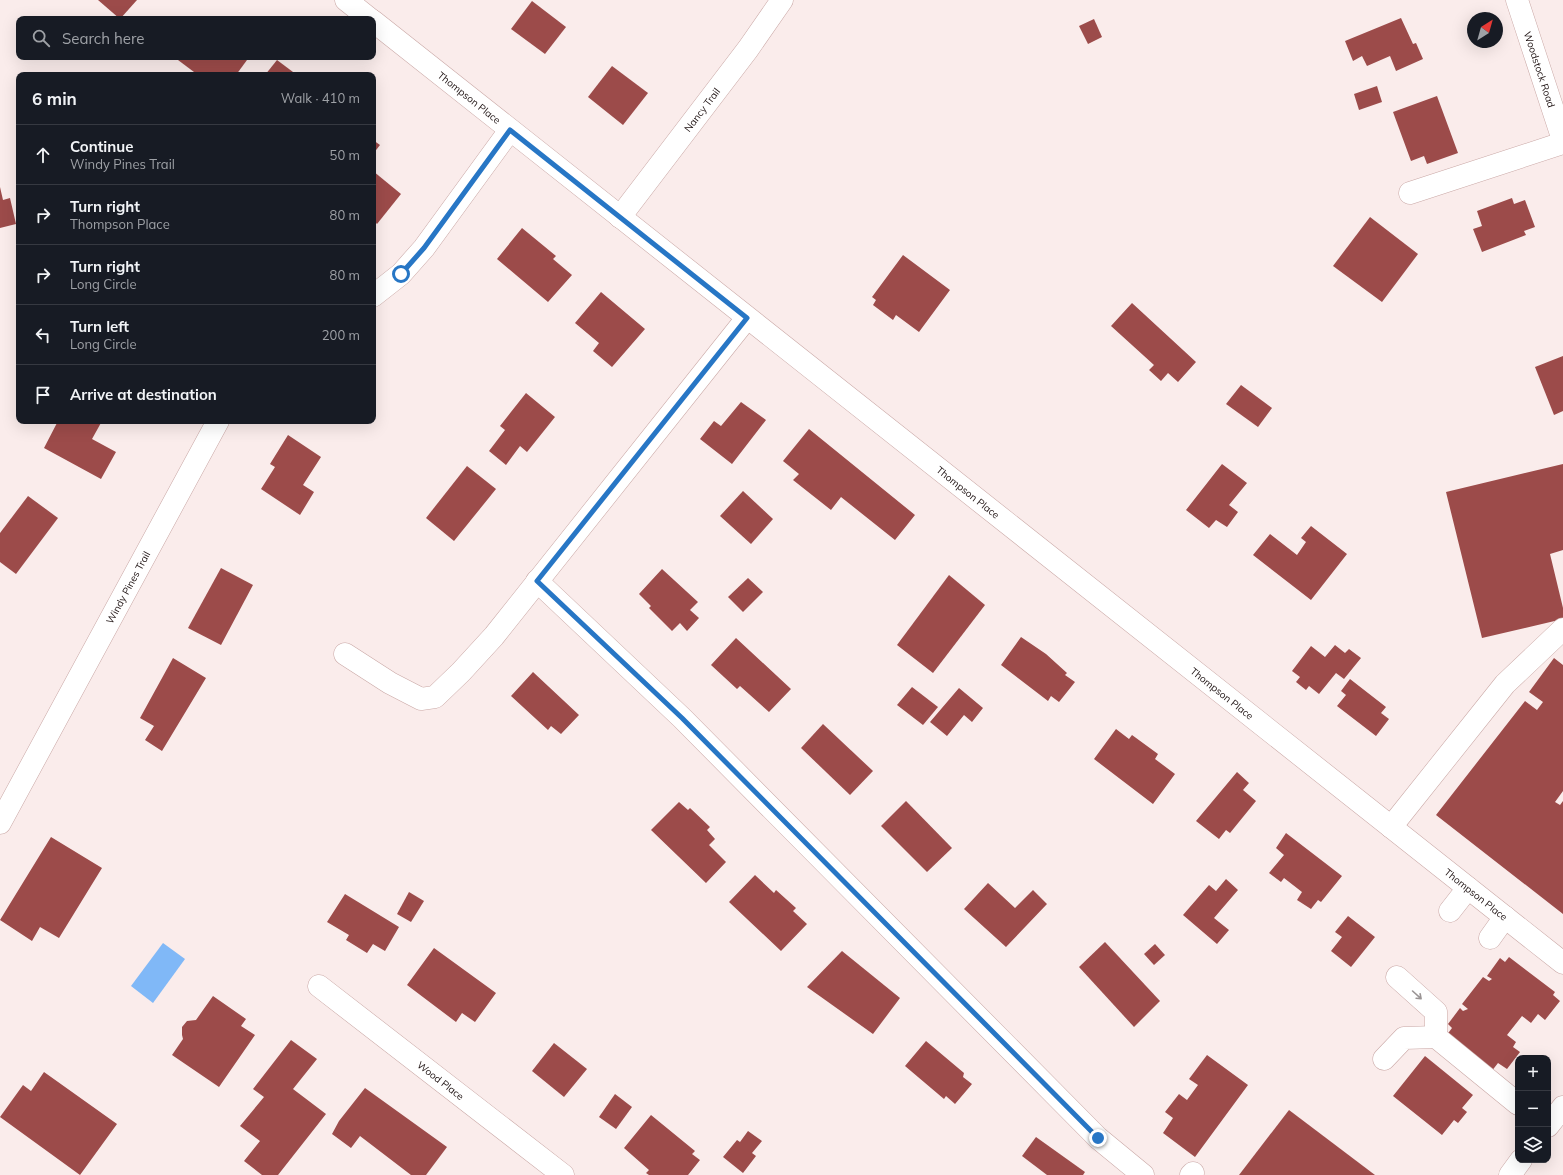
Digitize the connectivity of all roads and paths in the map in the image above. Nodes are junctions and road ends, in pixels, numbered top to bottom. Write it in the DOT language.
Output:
graph roads {
  1 [pos="346,0"];
  2 [pos="782,0"];
  3 [pos="1516,0"];
  4 [pos="366,16"];
  5 [pos="376,23"];
  6 [pos="510,130"];
  7 [pos="1563,141"];
  8 [pos="1410,193"];
  9 [pos="620,217"];
  10 [pos="376,294"];
  11 [pos="747,318"];
  12 [pos="216,424"];
  13 [pos="537,581"];
  14 [pos="1563,629"];
  15 [pos="345,654"];
  16 [pos="0,823"];
  17 [pos="1391,827"];
  18 [pos="1468,888"];
  19 [pos="1450,911"];
  20 [pos="1505,917"];
  21 [pos="1490,938"];
  22 [pos="1563,963"];
  23 [pos="1397,977"];
  24 [pos="319,986"];
  25 [pos="1436,1037"];
  26 [pos="1384,1059"];
  27 [pos="1515,1102"];
  28 [pos="1563,1107"];
  29 [pos="1551,1122"];
  30 [pos="1519,1163"];
  31 [pos="563,1175"];
  32 [pos="1143,1175"];
  33 [pos="1510,1175"];
  1 -- 4 [label="street"];
  2 -- 9 [label="street, Nancy Trail"];
  3 -- 7 [label="street, Woodstock Road"];
  5 -- 6 [label="street, Thompson Place"];
  6 -- 9 [label="street, Thompson Place"];
  6 -- 10 [label="street"];
  7 -- 8 [label="street"];
  9 -- 11 [label="street, Thompson Place"];
  11 -- 13 [label="street"];
  11 -- 17 [label="street, Thompson Place"];
  12 -- 16 [label="street, Windy Pines Trail"];
  13 -- 15 [label="street"];
  13 -- 32 [label="street"];
  14 -- 17 [label="street"];
  17 -- 18 [label="street, Thompson Place"];
  18 -- 19 [label="street"];
  18 -- 20 [label="street, Thompson Place"];
  20 -- 21 [label="street"];
  20 -- 22 [label="street, Thompson Place"];
  23 -- 25 [label="street, one-way"];
  24 -- 31 [label="street, Wood Place"];
  25 -- 26 [label="street"];
  25 -- 27 [label="street"];
  28 -- 29 [label="street"];
  30 -- 33 [label="street"];
}
